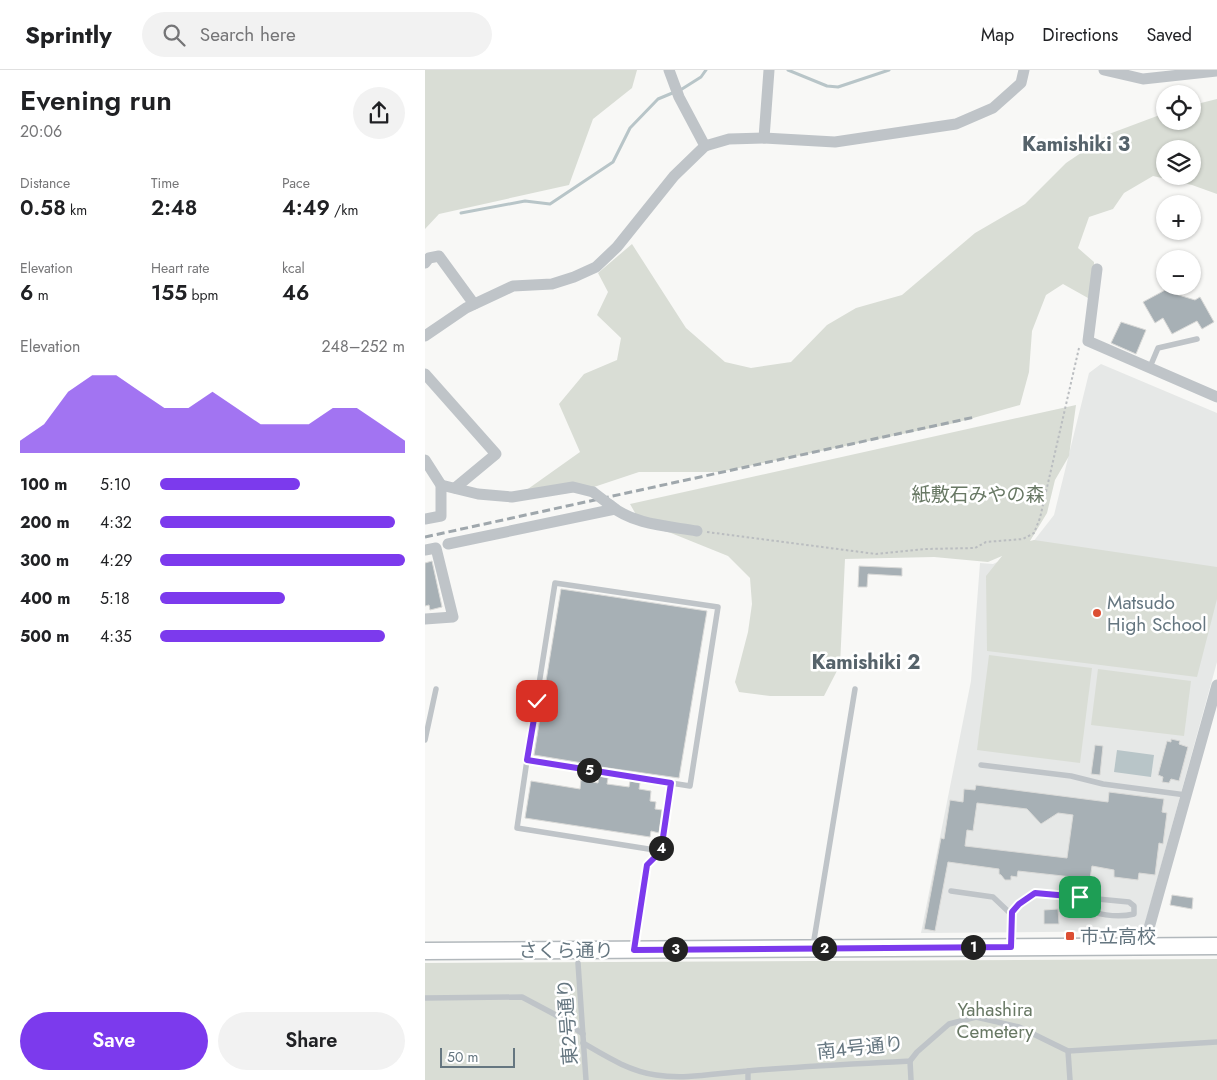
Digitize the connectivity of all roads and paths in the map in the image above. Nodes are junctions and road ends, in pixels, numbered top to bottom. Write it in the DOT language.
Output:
graph roads {
  1 [pos="669,70"];
  2 [pos="769,70"];
  3 [pos="1024,70"];
  4 [pos="1104,70"];
  5 [pos="1217,71"];
  6 [pos="764,138"];
  7 [pos="705,146"];
  8 [pos="425,262"];
  9 [pos="1097,269"];
  10 [pos="474,304"];
  11 [pos="425,336"];
  12 [pos="1197,339"];
  13 [pos="1088,341"];
  14 [pos="1150,367"];
  15 [pos="425,374"];
  16 [pos="1217,397"];
  17 [pos="425,460"];
  18 [pos="441,485"];
  19 [pos="455,488"];
  20 [pos="612,507"];
  21 [pos="425,519"];
  22 [pos="697,531"];
  23 [pos="448,544"];
  24 [pos="425,550"];
  25 [pos="425,618"];
  26 [pos="1217,685"];
  27 [pos="855,688"];
  28 [pos="436,689"];
  29 [pos="425,740"];
  30 [pos="527,760"];
  31 [pos="981,765"];
  32 [pos="671,783"];
  33 [pos="1186,795"];
  34 [pos="661,851"];
  35 [pos="951,891"];
  36 [pos="1080,897"];
  37 [pos="1012,914"];
  38 [pos="1145,946"];
  39 [pos="1217,946"];
  40 [pos="1011,947"];
  41 [pos="813,948"];
  42 [pos="634,950"];
  43 [pos="425,951"];
  44 [pos="578,963"];
  45 [pos="425,998"];
  46 [pos="583,1034"];
  47 [pos="1217,1042"];
  48 [pos="583,1043"];
  49 [pos="1068,1050"];
  50 [pos="910,1061"];
  51 [pos="748,1070"];
  52 [pos="677,1078"];
  53 [pos="586,1080"];
  54 [pos="749,1080"];
  55 [pos="911,1080"];
  56 [pos="1070,1080"];
  1 -- 7 [label="street"];
  2 -- 6 [label="street"];
  3 -- 6 [label="street"];
  4 -- 5 [label="street"];
  6 -- 7 [label="street"];
  7 -- 10 [label="street"];
  8 -- 10 [label="street"];
  9 -- 13 [label="street"];
  10 -- 11 [label="street"];
  12 -- 14 [label="lane"];
  13 -- 14 [label="street"];
  13 -- 22 [label="path"];
  14 -- 16 [label="street"];
  15 -- 19 [label="street"];
  17 -- 18 [label="street"];
  18 -- 19 [label="street"];
  18 -- 21 [label="street"];
  19 -- 20 [label="street, bridge"];
  20 -- 22 [label="street"];
  20 -- 23 [label="street"];
  24 -- 25 [label="street"];
  26 -- 33 [label="street"];
  27 -- 41 [label="lane"];
  28 -- 29 [label="lane"];
  30 -- 32 [label="lane"];
  30 -- 32 [label="lane"];
  30 -- 34 [label="lane"];
  31 -- 33 [label="lane"];
  32 -- 34 [label="lane"];
  33 -- 38 [label="street"];
  34 -- 42 [label="lane"];
  35 -- 37 [label="lane"];
  36 -- 36 [label="lane"];
  36 -- 37 [label="lane"];
  37 -- 40 [label="lane"];
  38 -- 39 [label="street, さくら通り"];
  38 -- 40 [label="street, さくら通り"];
  40 -- 41 [label="street, さくら通り"];
  41 -- 42 [label="street, さくら通り"];
  42 -- 43 [label="street, さくら通り"];
  44 -- 46 [label="lane, 東2号通り"];
  45 -- 46 [label="lane"];
  46 -- 48 [label="lane, 東2号通り"];
  47 -- 49 [label="lane, 南4号通り"];
  48 -- 52 [label="lane, 南4号通り"];
  48 -- 53 [label="lane, 東2号通り"];
  49 -- 50 [label="lane, 南4号通り"];
  49 -- 56 [label="lane"];
  50 -- 51 [label="lane, 南4号通り"];
  50 -- 55 [label="lane"];
  51 -- 52 [label="lane, 南4号通り"];
  51 -- 54 [label="lane"];
}
